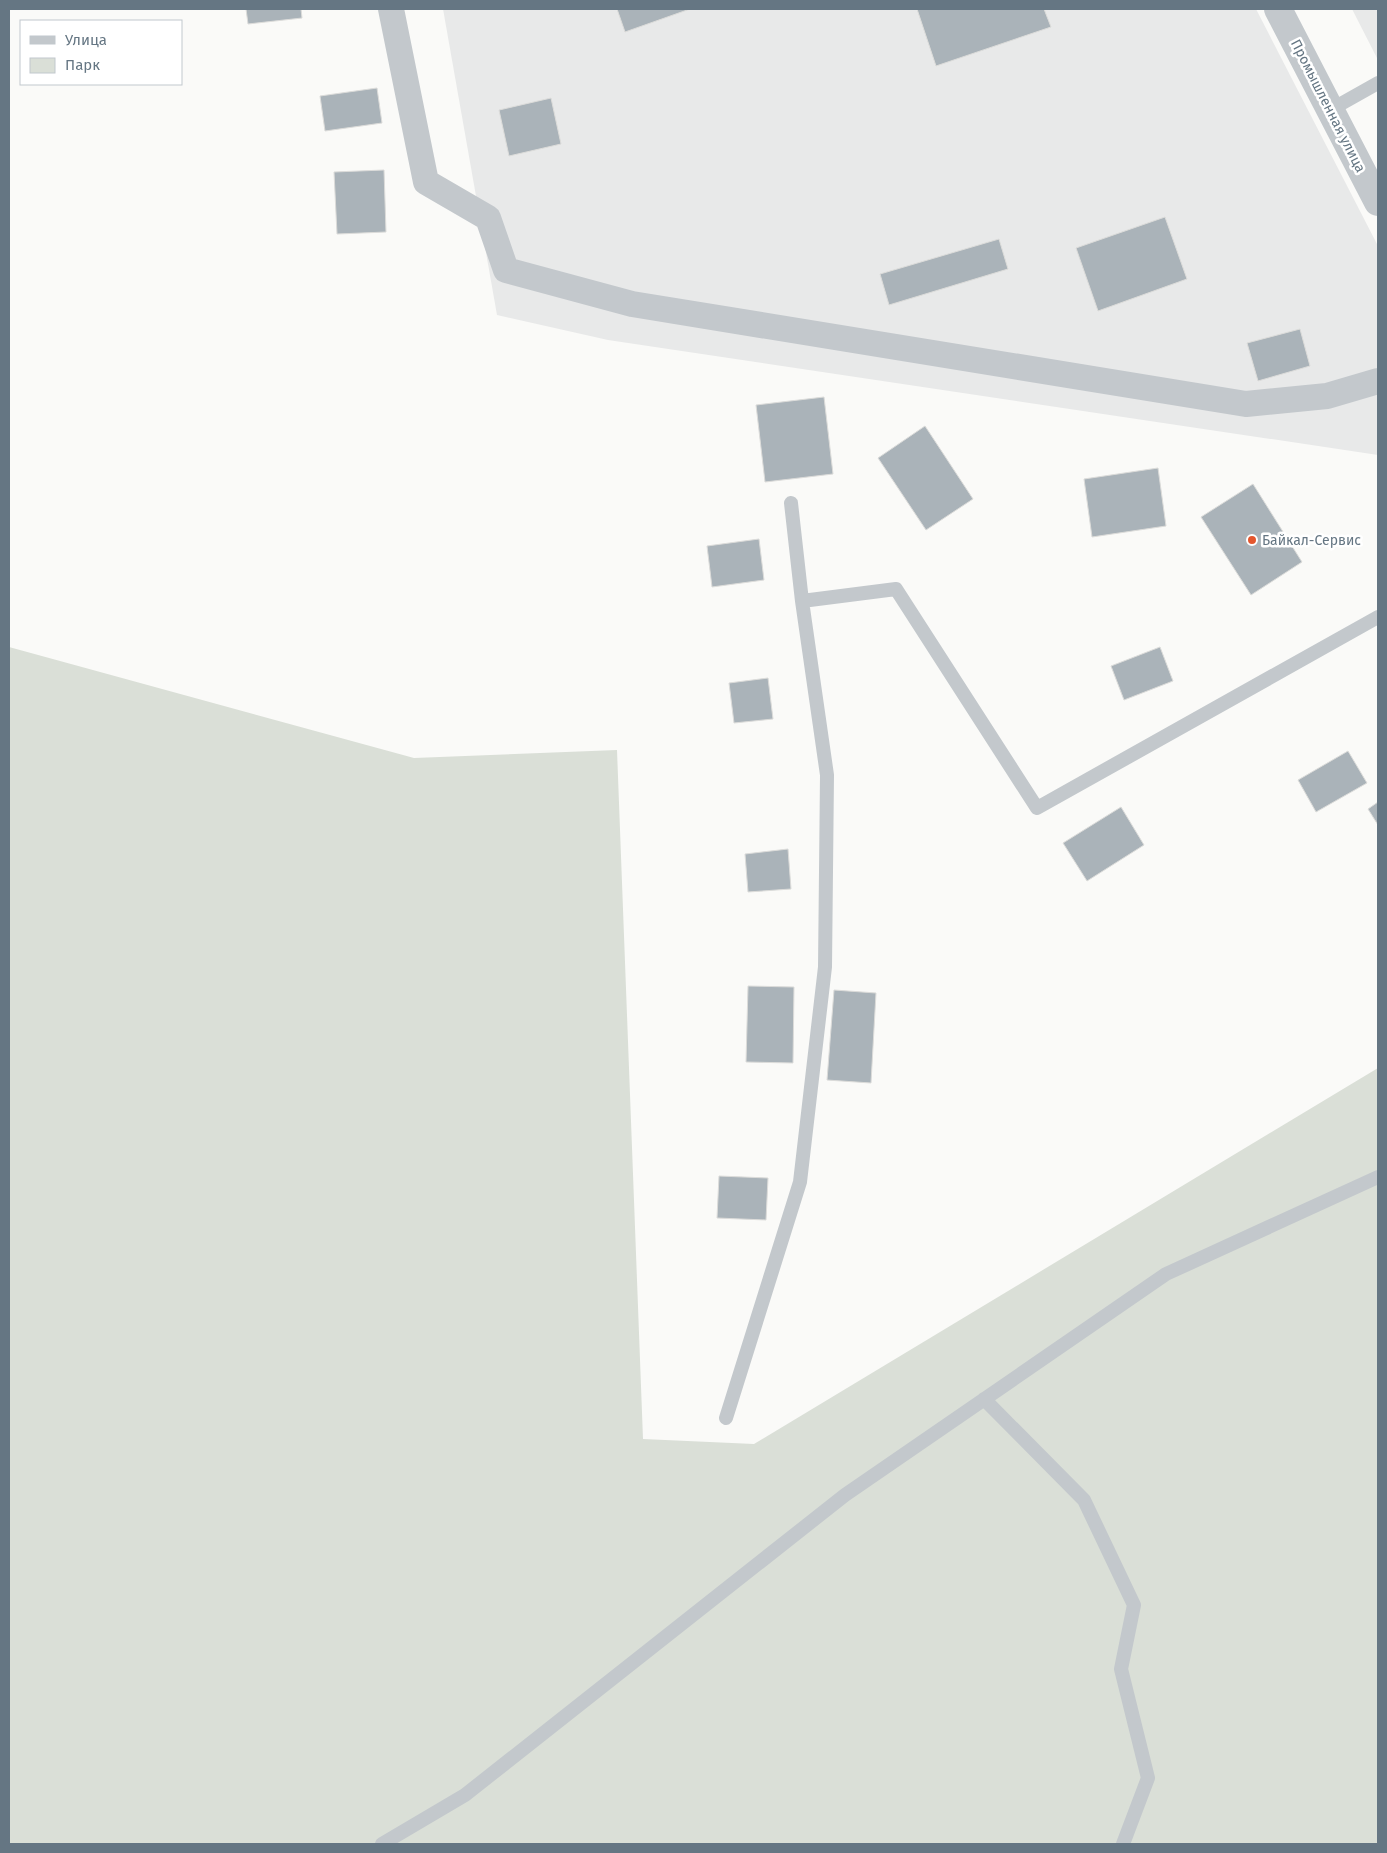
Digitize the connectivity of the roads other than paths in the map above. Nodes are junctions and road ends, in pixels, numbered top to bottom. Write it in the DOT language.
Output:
graph roads {
  1 [pos="391,9"];
  2 [pos="1278,9"];
  3 [pos="1378,83"];
  4 [pos="1330,110"];
  5 [pos="1378,202"];
  6 [pos="1378,382"];
  7 [pos="790,503"];
  8 [pos="802,601"];
  9 [pos="1378,617"];
  10 [pos="1378,1177"];
  11 [pos="984,1399"];
  12 [pos="726,1418"];
  13 [pos="382,1844"];
  14 [pos="1123,1844"];
  1 -- 6 [label="street"];
  2 -- 4 [label="street, Промышленная улица"];
  3 -- 4 [label="lane"];
  4 -- 5 [label="street, Промышленная улица"];
  7 -- 8 [label="lane"];
  8 -- 9 [label="lane"];
  8 -- 12 [label="lane"];
  10 -- 11 [label="lane"];
  11 -- 13 [label="lane"];
  11 -- 14 [label="lane"];
}
